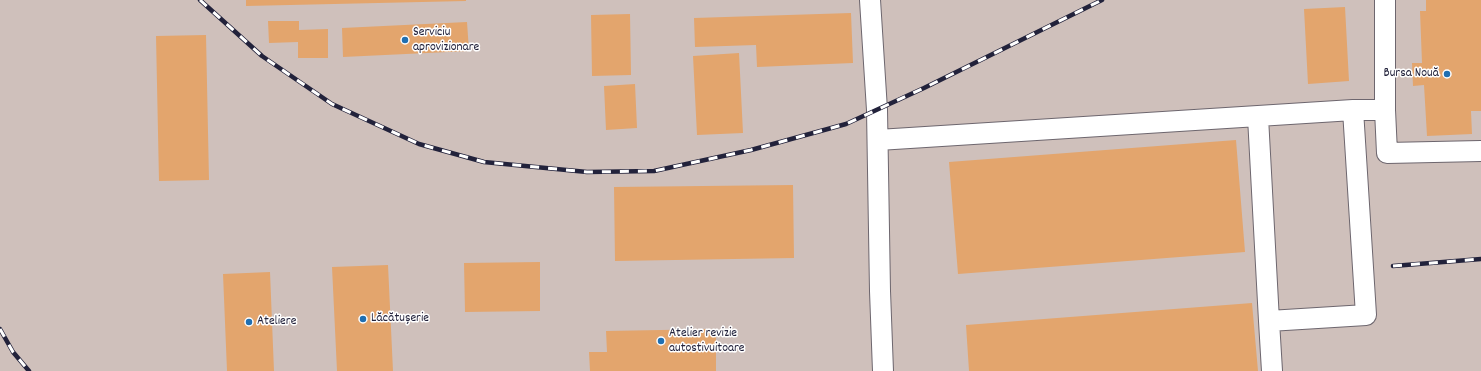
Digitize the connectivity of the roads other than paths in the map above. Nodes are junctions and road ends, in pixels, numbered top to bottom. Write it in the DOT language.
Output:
graph roads {
  1 [pos="870,0"];
  2 [pos="1385,0"];
  3 [pos="1353,110"];
  4 [pos="1385,110"];
  5 [pos="1258,116"];
  6 [pos="878,140"];
  7 [pos="1481,150"];
  8 [pos="1269,321"];
  9 [pos="883,371"];
  10 [pos="1272,371"];
  1 -- 6 [label="lane"];
  2 -- 4 [label="lane"];
  3 -- 4 [label="lane"];
  3 -- 5 [label="lane"];
  3 -- 8 [label="lane"];
  4 -- 7 [label="lane"];
  5 -- 6 [label="lane"];
  5 -- 8 [label="lane"];
  6 -- 9 [label="lane"];
  8 -- 10 [label="lane"];
}
